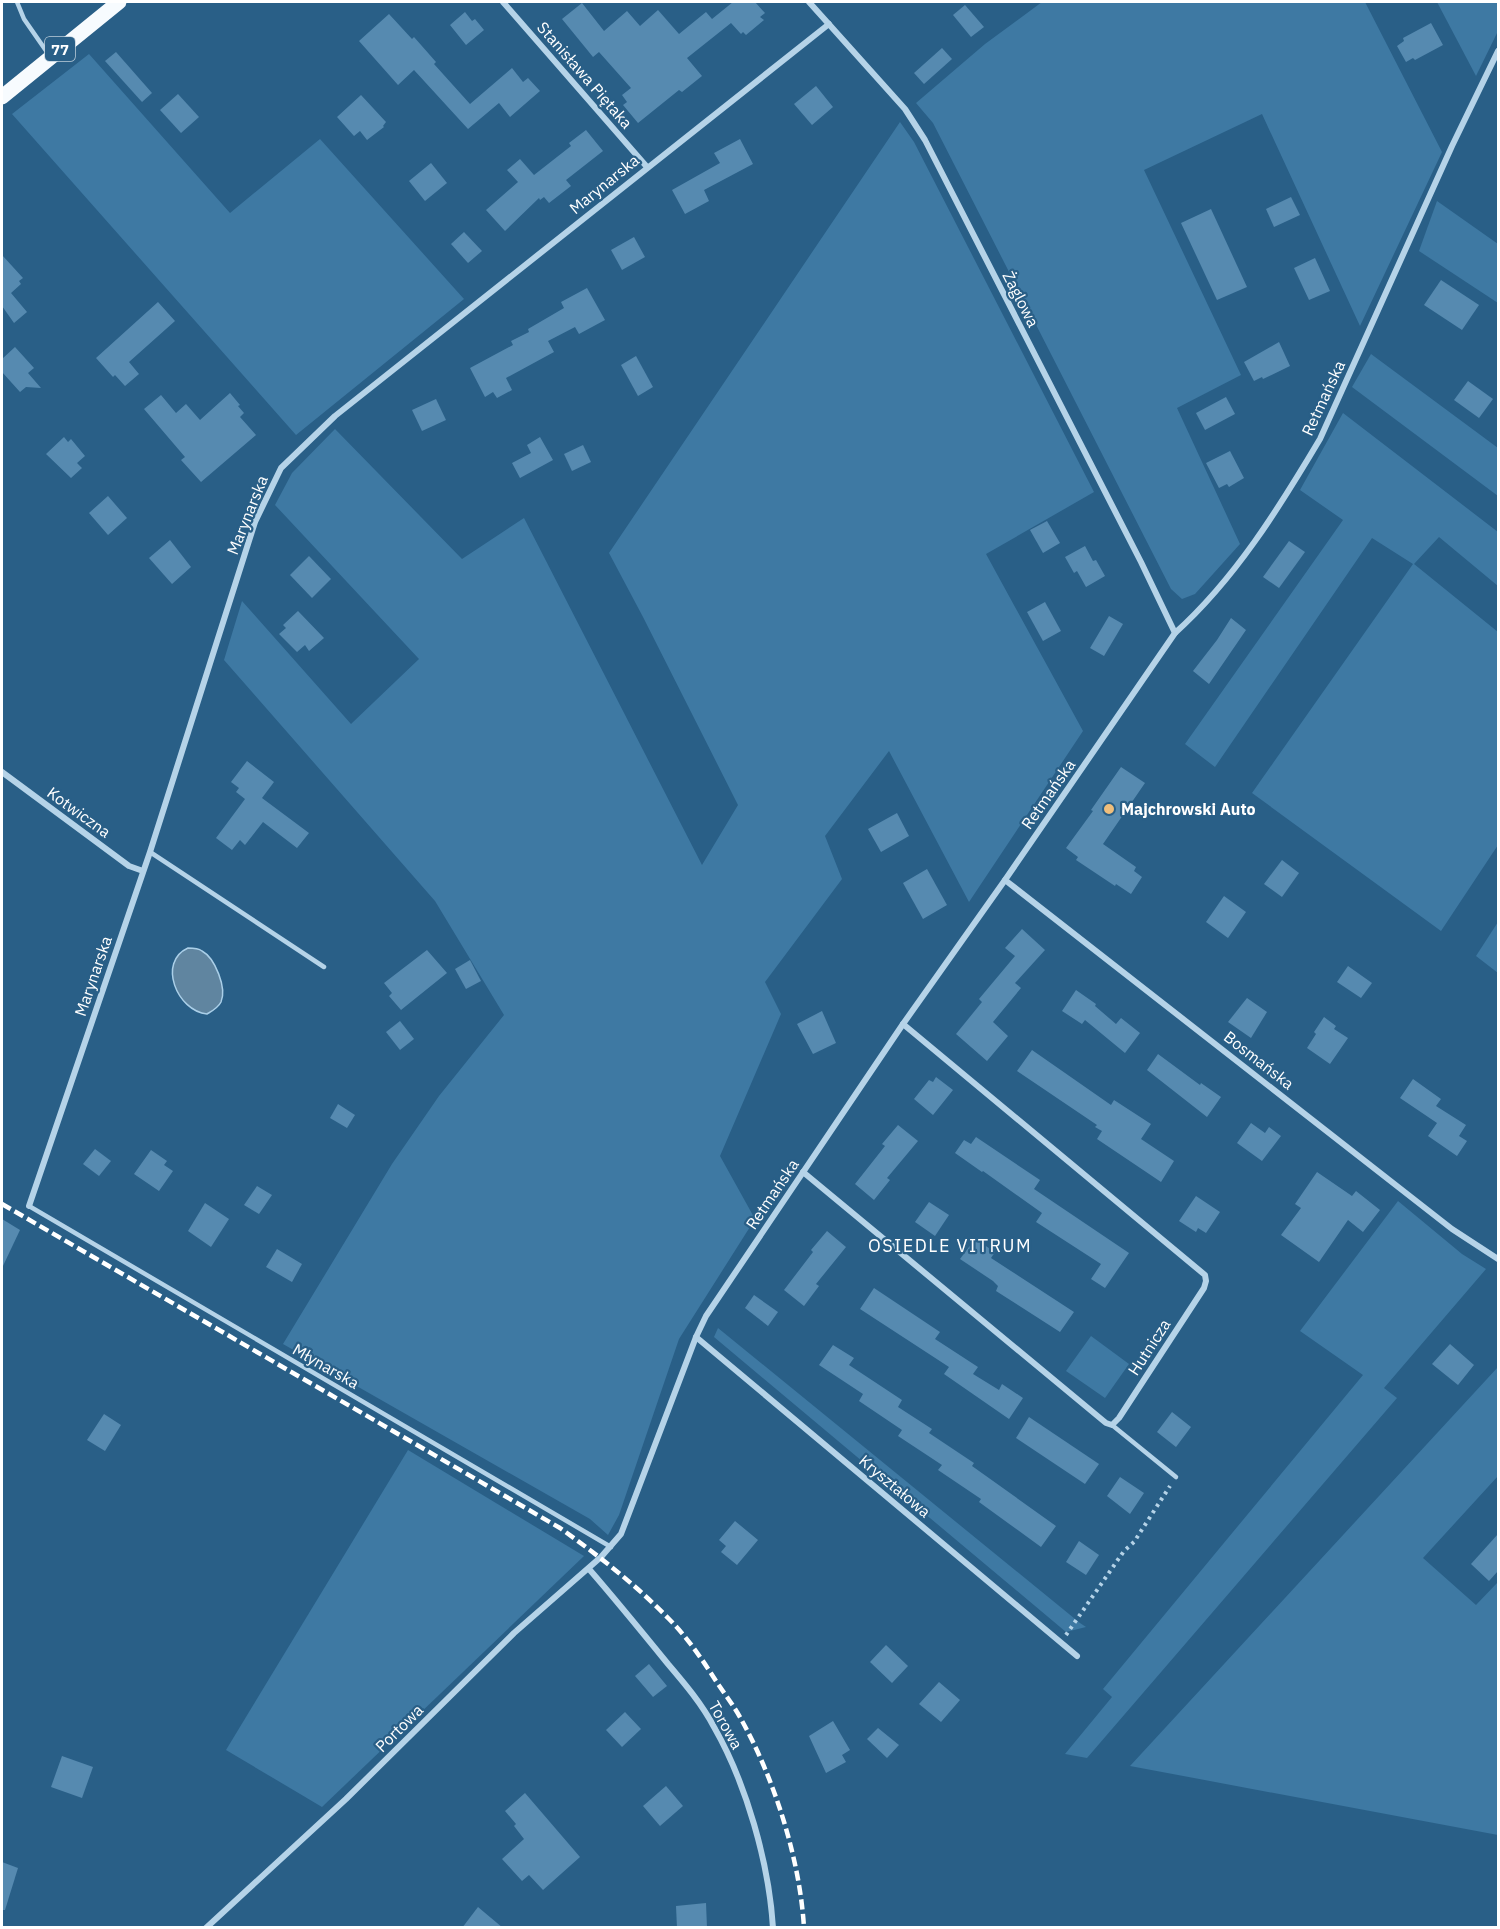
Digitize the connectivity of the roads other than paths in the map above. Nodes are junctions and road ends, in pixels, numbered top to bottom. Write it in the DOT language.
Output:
graph roads {
  1 [pos="17,2"];
  2 [pos="119,2"];
  3 [pos="503,2"];
  4 [pos="809,2"];
  5 [pos="829,24"];
  6 [pos="1498,51"];
  7 [pos="51,57"];
  8 [pos="2,97"];
  9 [pos="647,167"];
  10 [pos="1175,633"];
  11 [pos="2,772"];
  12 [pos="150,852"];
  13 [pos="143,871"];
  14 [pos="1005,880"];
  15 [pos="324,967"];
  16 [pos="903,1023"];
  17 [pos="802,1172"];
  18 [pos="29,1206"];
  19 [pos="1498,1259"];
  20 [pos="696,1337"];
  21 [pos="1112,1425"];
  22 [pos="1176,1477"];
  23 [pos="611,1547"];
  24 [pos="589,1569"];
  25 [pos="1077,1656"];
  26 [pos="206,1928"];
  27 [pos="773,1928"];
  1 -- 7 [label="lane"];
  2 -- 7 [label="main road, 77"];
  3 -- 9 [label="street, Stanisława Piętaka"];
  4 -- 5 [label="street, Żaglowa"];
  5 -- 9 [label="street, Marynarska"];
  5 -- 10 [label="street, Żaglowa"];
  6 -- 10 [label="street, Retmańska"];
  7 -- 8 [label="main road, 77"];
  9 -- 12 [label="street, Marynarska"];
  10 -- 14 [label="street, Retmańska"];
  11 -- 13 [label="street, Kotwiczna"];
  12 -- 13 [label="street, Marynarska"];
  12 -- 15 [label="lane"];
  13 -- 18 [label="street, Marynarska"];
  14 -- 16 [label="street, Retmańska"];
  14 -- 19 [label="street, Bosmańska"];
  16 -- 17 [label="street, Retmańska"];
  16 -- 21 [label="street, Hutnicza"];
  17 -- 20 [label="street, Retmańska"];
  17 -- 21 [label="street"];
  18 -- 23 [label="lane, Młynarska"];
  20 -- 23 [label="street, Retmańska"];
  20 -- 25 [label="street, Kryształowa"];
  21 -- 22 [label="lane"];
  23 -- 24 [label="street, Portowa"];
  24 -- 26 [label="street, Portowa"];
  24 -- 27 [label="street, Torowa"];
}
